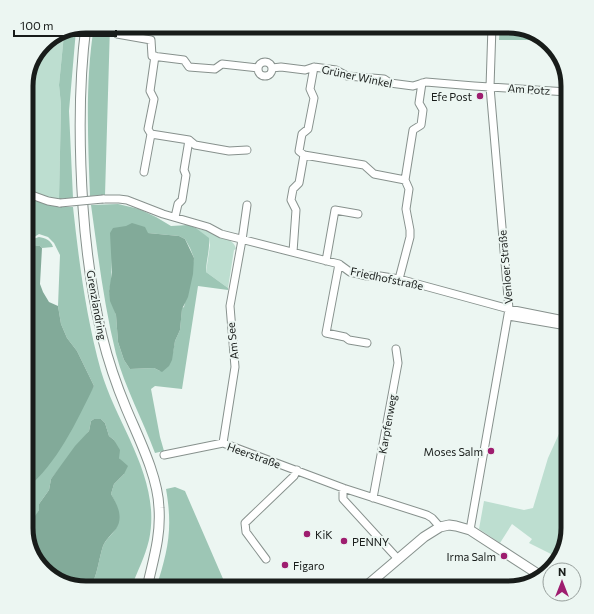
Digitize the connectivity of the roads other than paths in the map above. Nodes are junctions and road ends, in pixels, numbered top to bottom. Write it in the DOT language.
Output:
graph roads {
  1 [pos="85,33"];
  2 [pos="492,33"];
  3 [pos="117,34"];
  4 [pos="155,56"];
  5 [pos="314,67"];
  6 [pos="258,68"];
  7 [pos="272,68"];
  8 [pos="422,83"];
  9 [pos="490,87"];
  10 [pos="561,92"];
  11 [pos="151,134"];
  12 [pos="189,140"];
  13 [pos="247,150"];
  14 [pos="304,155"];
  15 [pos="144,172"];
  16 [pos="405,180"];
  17 [pos="33,196"];
  18 [pos="247,205"];
  19 [pos="358,214"];
  20 [pos="175,217"];
  21 [pos="242,240"];
  22 [pos="293,252"];
  23 [pos="326,261"];
  24 [pos="339,264"];
  25 [pos="399,279"];
  26 [pos="508,313"];
  27 [pos="561,320"];
  28 [pos="561,325"];
  29 [pos="367,343"];
  30 [pos="396,349"];
  31 [pos="223,443"];
  32 [pos="164,455"];
  33 [pos="297,470"];
  34 [pos="343,488"];
  35 [pos="373,498"];
  36 [pos="440,527"];
  37 [pos="470,530"];
  38 [pos="266,559"];
  39 [pos="398,559"];
  40 [pos="150,573"];
  41 [pos="536,573"];
  42 [pos="145,581"];
  43 [pos="148,581"];
  44 [pos="372,581"];
  1 -- 40 [label="main road, Grenzlandring"];
  2 -- 9 [label="street, Venloer Straße"];
  3 -- 4 [label="street"];
  4 -- 6 [label="street, Grüner Winkel"];
  4 -- 11 [label="street"];
  5 -- 7 [label="street, Grüner Winkel"];
  5 -- 8 [label="street, Grüner Winkel"];
  5 -- 14 [label="street"];
  6 -- 7 [label="street, Grüner Winkel"];
  6 -- 7 [label="street, Grüner Winkel"];
  8 -- 9 [label="street, Grüner Winkel"];
  8 -- 16 [label="street"];
  9 -- 10 [label="street, Am Potz"];
  9 -- 26 [label="street, Venloer Straße"];
  11 -- 12 [label="street"];
  11 -- 15 [label="street"];
  12 -- 13 [label="street"];
  12 -- 20 [label="street"];
  14 -- 16 [label="street"];
  14 -- 22 [label="street"];
  16 -- 25 [label="street"];
  17 -- 20 [label="street, Friedhofstraße, bridge"];
  18 -- 21 [label="street"];
  19 -- 23 [label="street"];
  20 -- 21 [label="street, Friedhofstraße"];
  21 -- 22 [label="street, Friedhofstraße"];
  21 -- 31 [label="street, Am See"];
  22 -- 23 [label="street, Friedhofstraße"];
  23 -- 24 [label="street, Friedhofstraße"];
  24 -- 25 [label="street, Friedhofstraße"];
  24 -- 29 [label="street"];
  25 -- 26 [label="street, Friedhofstraße"];
  26 -- 27 [label="street"];
  26 -- 28 [label="street"];
  26 -- 37 [label="street, Venloer Straße"];
  30 -- 35 [label="street, Karpfenweg"];
  31 -- 32 [label="street, Heerstraße"];
  31 -- 33 [label="street, Heerstraße"];
  33 -- 34 [label="street, Heerstraße"];
  33 -- 38 [label="street, Heerstraße"];
  34 -- 35 [label="street, Heerstraße"];
  34 -- 39 [label="street"];
  35 -- 36 [label="street, Heerstraße"];
  36 -- 37 [label="main road"];
  36 -- 39 [label="main road"];
  37 -- 41 [label="main road"];
  39 -- 44 [label="main road"];
  40 -- 42 [label="main road, Grenzlandring"];
  40 -- 43 [label="main road, Grenzlandring"];
}
